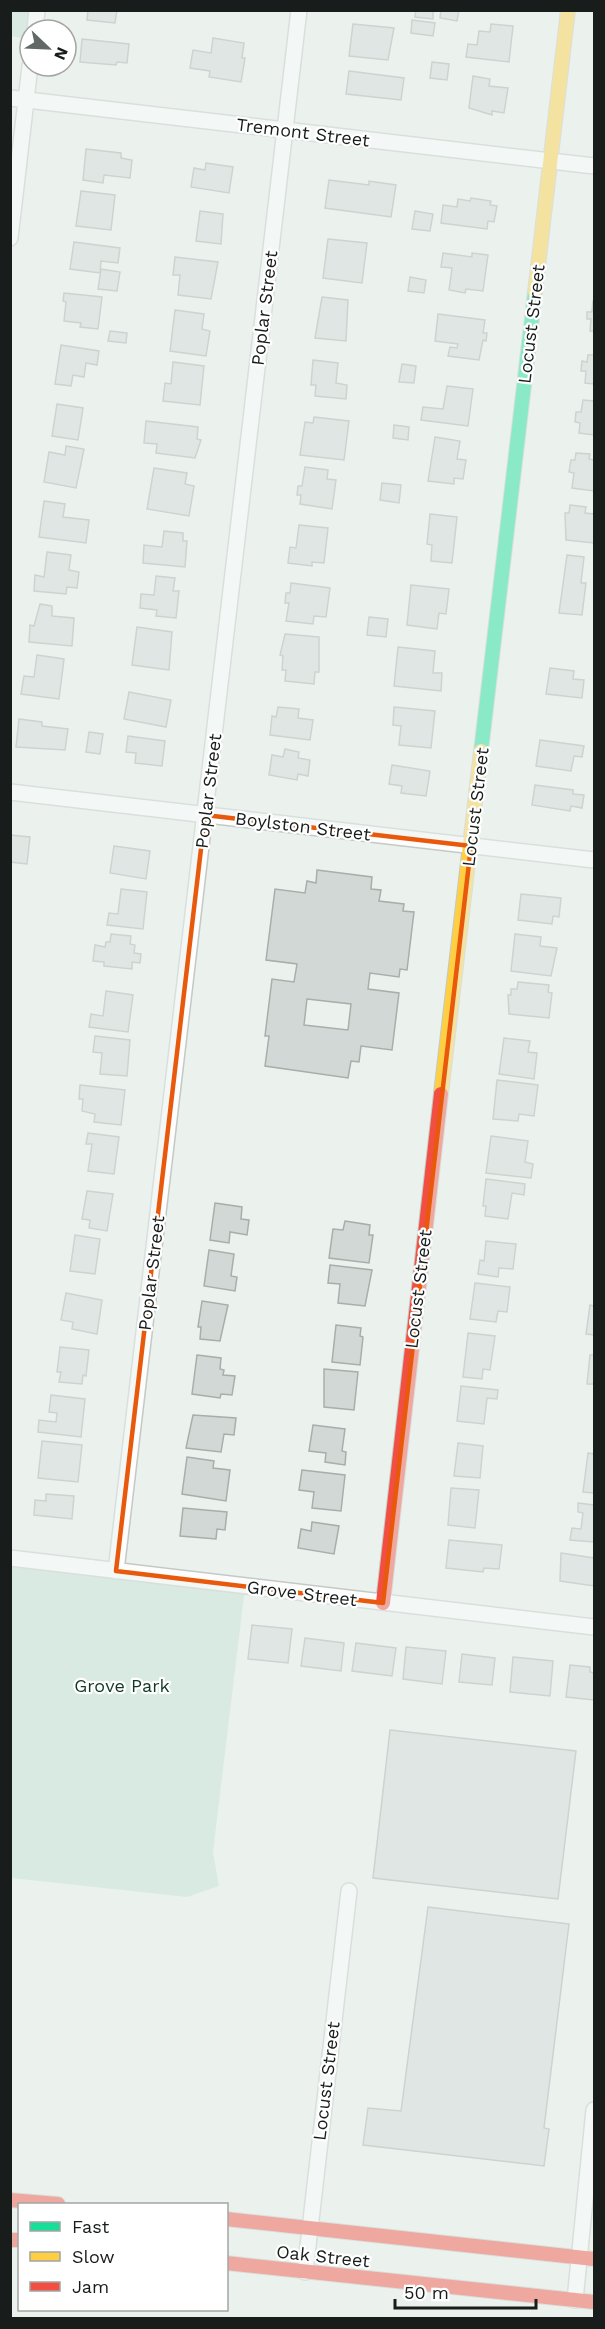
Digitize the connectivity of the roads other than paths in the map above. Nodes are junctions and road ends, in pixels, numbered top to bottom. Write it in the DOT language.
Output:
graph roads {
  1 [pos="299,10"];
  2 [pos="568,10"];
  3 [pos="29,78"];
  4 [pos="10,98"];
  5 [pos="26,99"];
  6 [pos="285,130"];
  7 [pos="550,161"];
  8 [pos="594,166"];
  9 [pos="10,237"];
  10 [pos="10,792"];
  11 [pos="205,814"];
  12 [pos="471,846"];
  13 [pos="594,860"];
  14 [pos="10,1558"];
  15 [pos="116,1570"];
  16 [pos="383,1603"];
  17 [pos="594,1627"];
  18 [pos="349,1891"];
  19 [pos="594,2110"];
  20 [pos="10,2200"];
  21 [pos="39,2203"];
  22 [pos="228,2219"];
  23 [pos="309,2227"];
  24 [pos="578,2257"];
  25 [pos="594,2259"];
  26 [pos="228,2263"];
  27 [pos="305,2272"];
  28 [pos="575,2300"];
  29 [pos="594,2302"];
  1 -- 6 [label="street, Poplar Street"];
  2 -- 7 [label="street, Locust Street"];
  3 -- 5 [label="street"];
  4 -- 5 [label="street, Tremont Street"];
  5 -- 6 [label="street, Tremont Street"];
  5 -- 9 [label="street"];
  6 -- 7 [label="street, Tremont Street"];
  6 -- 11 [label="street, Poplar Street"];
  7 -- 8 [label="street, Tremont Street"];
  7 -- 12 [label="street, Locust Street"];
  10 -- 11 [label="street, Boylston Street"];
  11 -- 12 [label="street, Boylston Street"];
  11 -- 15 [label="street, Poplar Street"];
  12 -- 13 [label="street, Boylston Street"];
  12 -- 16 [label="street, Locust Street"];
  14 -- 15 [label="street, Grove Street"];
  15 -- 16 [label="street, Grove Street"];
  16 -- 17 [label="street, Grove Street"];
  18 -- 23 [label="street, Locust Street"];
  19 -- 24 [label="street"];
  20 -- 21 [label="street"];
  22 -- 23 [label="street, Oak Street"];
  23 -- 24 [label="street, Oak Street"];
  23 -- 27 [label="street, Locust Street"];
  24 -- 25 [label="street, Oak Street"];
  24 -- 28 [label="street"];
  26 -- 27 [label="street, Oak Street"];
  27 -- 28 [label="street, Oak Street"];
  28 -- 29 [label="street, Oak Street"];
}
